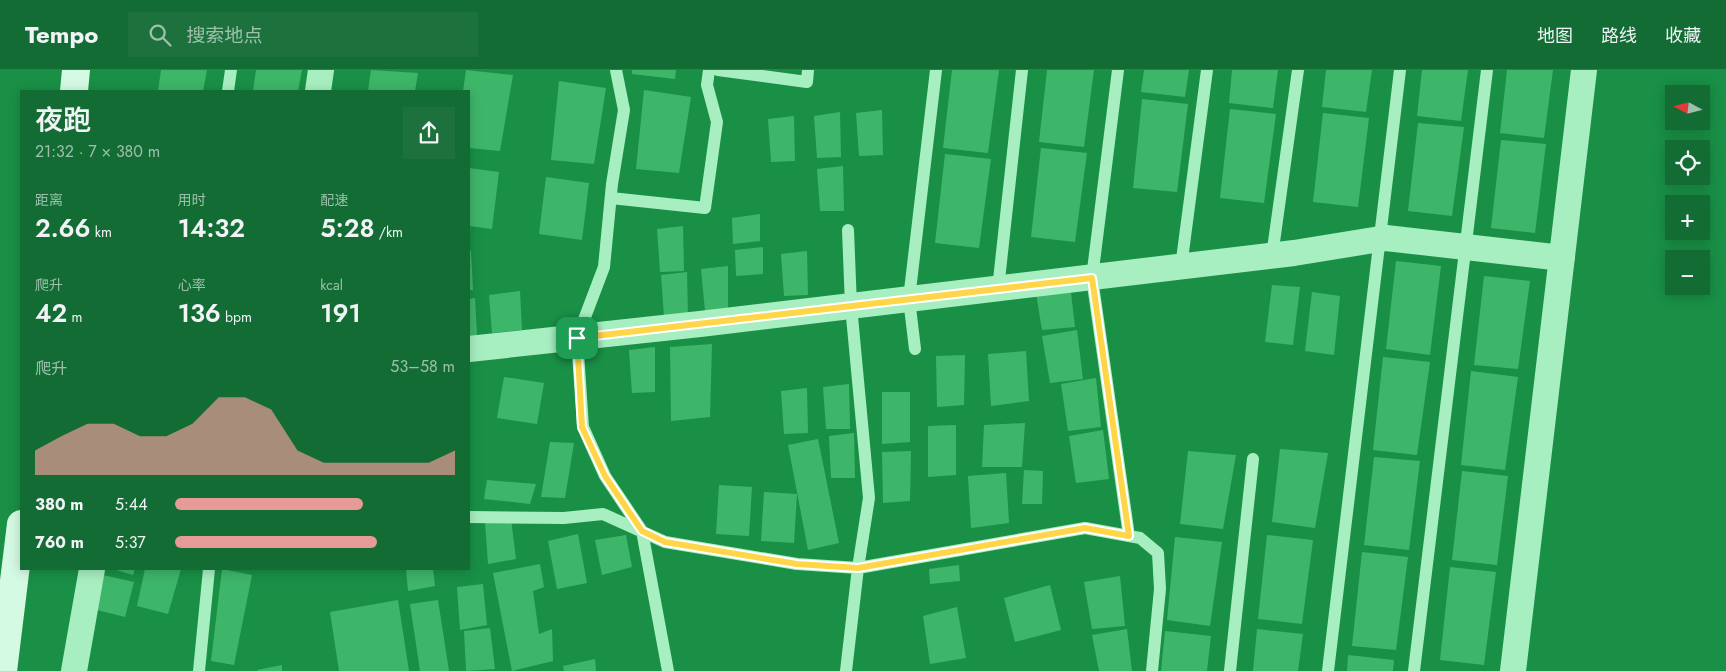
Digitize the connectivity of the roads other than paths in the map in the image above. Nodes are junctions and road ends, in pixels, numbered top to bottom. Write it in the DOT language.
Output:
graph roads {
  1 [pos="76,70"];
  2 [pos="231,70"];
  3 [pos="321,70"];
  4 [pos="616,70"];
  5 [pos="709,70"];
  6 [pos="718,70"];
  7 [pos="808,70"];
  8 [pos="936,70"];
  9 [pos="1022,70"];
  10 [pos="1118,70"];
  11 [pos="1207,70"];
  12 [pos="1298,70"];
  13 [pos="1400,70"];
  14 [pos="1487,70"];
  15 [pos="1584,70"];
  16 [pos="74,90"];
  17 [pos="228,90"];
  18 [pos="318,90"];
  19 [pos="611,198"];
  20 [pos="848,230"];
  21 [pos="1380,239"];
  22 [pos="1466,246"];
  23 [pos="1272,256"];
  24 [pos="1562,258"];
  25 [pos="1181,267"];
  26 [pos="1092,278"];
  27 [pos="998,289"];
  28 [pos="909,299"];
  29 [pos="850,306"];
  30 [pos="577,338"];
  31 [pos="470,349"];
  32 [pos="915,349"];
  33 [pos="1253,459"];
  34 [pos="470,517"];
  35 [pos="642,531"];
  36 [pos="20,532"];
  37 [pos="1129,536"];
  38 [pos="858,568"];
  39 [pos="92,570"];
  40 [pos="209,570"];
  41 [pos="3,671"];
  42 [pos="74,671"];
  43 [pos="199,671"];
  44 [pos="668,671"];
  45 [pos="846,671"];
  46 [pos="1152,671"];
  47 [pos="1230,671"];
  48 [pos="1328,671"];
  49 [pos="1414,671"];
  50 [pos="1513,671"];
  1 -- 16 [label="main road"];
  2 -- 17 [label="lane"];
  3 -- 18 [label="street"];
  4 -- 19 [label="lane"];
  5 -- 19 [label="lane"];
  6 -- 7 [label="lane"];
  8 -- 28 [label="lane"];
  9 -- 27 [label="lane"];
  10 -- 26 [label="lane"];
  11 -- 25 [label="lane"];
  12 -- 23 [label="lane"];
  13 -- 21 [label="lane"];
  14 -- 22 [label="lane"];
  15 -- 24 [label="street"];
  19 -- 30 [label="lane"];
  20 -- 29 [label="lane"];
  21 -- 22 [label="street"];
  21 -- 23 [label="street"];
  21 -- 48 [label="lane"];
  22 -- 24 [label="street"];
  22 -- 49 [label="lane"];
  23 -- 25 [label="street"];
  24 -- 50 [label="street"];
  25 -- 26 [label="street"];
  26 -- 27 [label="street"];
  26 -- 37 [label="lane"];
  27 -- 28 [label="street"];
  28 -- 29 [label="street"];
  28 -- 32 [label="lane"];
  29 -- 30 [label="street"];
  29 -- 38 [label="lane"];
  30 -- 31 [label="street"];
  30 -- 35 [label="lane"];
  33 -- 47 [label="lane"];
  34 -- 35 [label="lane"];
  35 -- 38 [label="lane"];
  35 -- 44 [label="lane"];
  36 -- 41 [label="main road"];
  37 -- 38 [label="lane"];
  37 -- 46 [label="lane"];
  38 -- 45 [label="lane"];
  39 -- 42 [label="street"];
  40 -- 43 [label="lane"];
}
